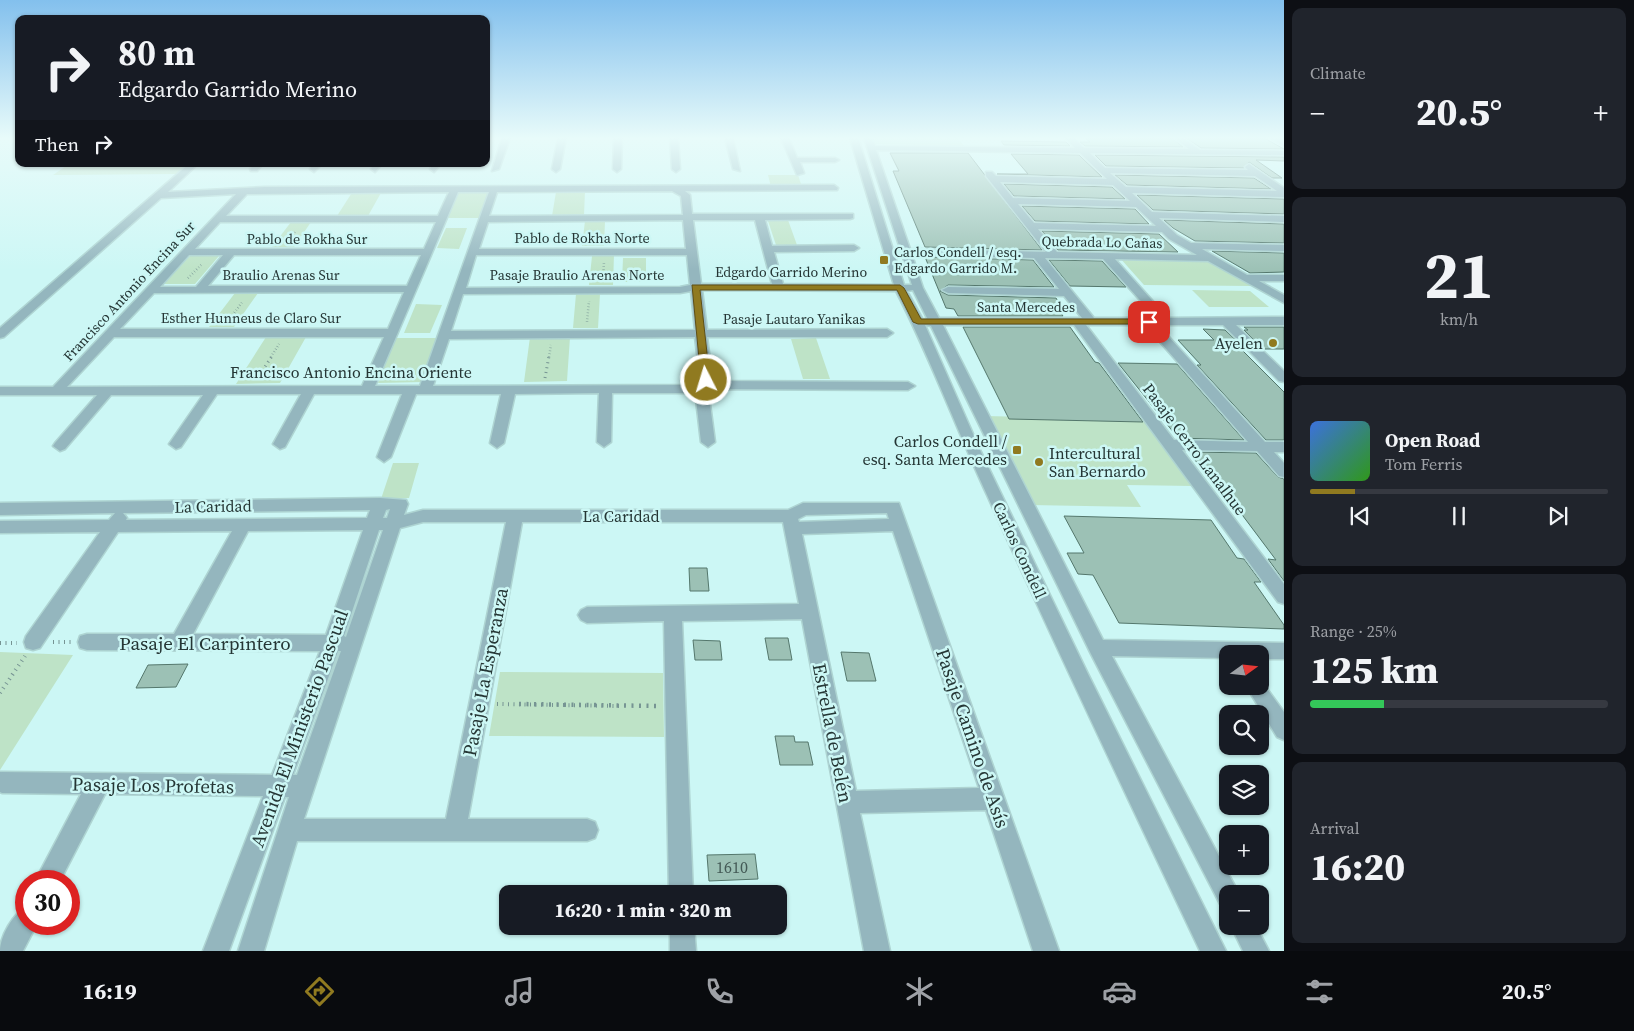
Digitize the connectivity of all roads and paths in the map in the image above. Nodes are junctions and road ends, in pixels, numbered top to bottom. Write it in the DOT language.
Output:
graph roads {
  1 [pos="172,182"];
  2 [pos="804,182"];
  3 [pos="868,182"];
  4 [pos="883,182"];
  5 [pos="995,182"];
  6 [pos="1115,182"];
  7 [pos="1270,182"];
  8 [pos="806,188"];
  9 [pos="834,188"];
  10 [pos="494,189"];
  11 [pos="455,190"];
  12 [pos="676,190"];
  13 [pos="1124,190"];
  14 [pos="244,191"];
  15 [pos="161,192"];
  16 [pos="1284,193"];
  17 [pos="1010,201"];
  18 [pos="1138,204"];
  19 [pos="1150,215"];
  20 [pos="759,216"];
  21 [pos="850,216"];
  22 [pos="687,218"];
  23 [pos="1284,218"];
  24 [pos="218,219"];
  25 [pos="305,219"];
  26 [pos="442,219"];
  27 [pos="484,219"];
  28 [pos="1030,226"];
  29 [pos="1164,229"];
  30 [pos="1188,246"];
  31 [pos="854,248"];
  32 [pos="1284,248"];
  33 [pos="768,250"];
  34 [pos="186,252"];
  35 [pos="212,252"];
  36 [pos="231,252"];
  37 [pos="280,252"];
  38 [pos="427,252"];
  39 [pos="472,252"];
  40 [pos="605,252"];
  41 [pos="691,252"];
  42 [pos="906,252"];
  43 [pos="1036,254"];
  44 [pos="1054,255"];
  45 [pos="1106,256"];
  46 [pos="1208,258"];
  47 [pos="1244,278"];
  48 [pos="1284,278"];
  49 [pos="695,287"];
  50 [pos="778,287"];
  51 [pos="900,288"];
  52 [pos="918,288"];
  53 [pos="151,290"];
  54 [pos="178,290"];
  55 [pos="199,290"];
  56 [pos="252,290"];
  57 [pos="411,290"];
  58 [pos="590,290"];
  59 [pos="602,290"];
  60 [pos="948,290"];
  61 [pos="459,291"];
  62 [pos="1068,293"];
  63 [pos="1284,300"];
  64 [pos="1226,321"];
  65 [pos="1284,321"];
  66 [pos="926,322"];
  67 [pos="1085,322"];
  68 [pos="1149,322"];
  69 [pos="1164,322"];
  70 [pos="110,333"];
  71 [pos="220,333"];
  72 [pos="286,333"];
  73 [pos="392,333"];
  74 [pos="887,333"];
  75 [pos="0,334"];
  76 [pos="553,334"];
  77 [pos="586,334"];
  78 [pos="701,334"];
  79 [pos="444,335"];
  80 [pos="1284,378"];
  81 [pos="701,385"];
  82 [pos="908,386"];
  83 [pos="509,389"];
  84 [pos="543,389"];
  85 [pos="606,389"];
  86 [pos="108,390"];
  87 [pos="213,390"];
  88 [pos="250,390"];
  89 [pos="310,390"];
  90 [pos="367,390"];
  91 [pos="418,390"];
  92 [pos="56,391"];
  93 [pos="2,393"];
  94 [pos="604,442"];
  95 [pos="708,442"];
  96 [pos="497,443"];
  97 [pos="176,444"];
  98 [pos="280,444"];
  99 [pos="1170,445"];
  100 [pos="60,446"];
  101 [pos="1261,447"];
  102 [pos="1284,447"];
  103 [pos="384,457"];
  104 [pos="1284,472"];
  105 [pos="390,504"];
  106 [pos="286,505"];
  107 [pos="126,507"];
  108 [pos="0,509"];
  109 [pos="423,516"];
  110 [pos="515,516"];
  111 [pos="791,522"];
  112 [pos="116,524"];
  113 [pos="244,524"];
  114 [pos="277,524"];
  115 [pos="383,524"];
  116 [pos="900,525"];
  117 [pos="0,527"];
  118 [pos="1284,597"];
  119 [pos="810,612"];
  120 [pos="673,613"];
  121 [pos="587,615"];
  122 [pos="33,642"];
  123 [pos="87,642"];
  124 [pos="179,642"];
  125 [pos="332,643"];
  126 [pos="352,644"];
  127 [pos="1098,648"];
  128 [pos="1269,651"];
  129 [pos="1284,651"];
  130 [pos="1219,652"];
  131 [pos="0,693"];
  132 [pos="1262,695"];
  133 [pos="479,704"];
  134 [pos="676,706"];
  135 [pos="1284,730"];
  136 [pos="2,782"];
  137 [pos="98,785"];
  138 [pos="278,786"];
  139 [pos="304,786"];
  140 [pos="994,799"];
  141 [pos="847,802"];
  142 [pos="455,829"];
  143 [pos="289,830"];
  144 [pos="588,830"];
  145 [pos="53,870"];
  146 [pos="682,885"];
  147 [pos="1222,885"];
  148 [pos="18,935"];
  149 [pos="682,935"];
  150 [pos="1248,935"];
  151 [pos="10,951"];
  152 [pos="216,951"];
  153 [pos="251,951"];
  154 [pos="683,951"];
  155 [pos="876,951"];
  156 [pos="1046,951"];
  157 [pos="1213,951"];
  158 [pos="1256,951"];
  1 -- 15 [label="street"];
  2 -- 8 [label="street"];
  3 -- 51 [label="street, Carlos Condell"];
  4 -- 42 [label="street, Carlos Condell"];
  5 -- 17 [label="street"];
  6 -- 13 [label="street"];
  7 -- 16 [label="street"];
  8 -- 9 [label="street"];
  8 -- 12 [label="street"];
  10 -- 11 [label="street"];
  10 -- 12 [label="street"];
  10 -- 27 [label="street"];
  11 -- 14 [label="street"];
  11 -- 26 [label="street"];
  12 -- 22 [label="street"];
  13 -- 16 [label="street"];
  13 -- 18 [label="street"];
  14 -- 15 [label="street"];
  14 -- 24 [label="street, Francisco Antonio Encina Sur"];
  15 -- 75 [label="street"];
  17 -- 18 [label="street"];
  17 -- 28 [label="street"];
  18 -- 19 [label="street"];
  19 -- 23 [label="street"];
  19 -- 29 [label="street"];
  20 -- 21 [label="street"];
  20 -- 22 [label="street"];
  20 -- 33 [label="street"];
  22 -- 27 [label="street"];
  22 -- 41 [label="street"];
  24 -- 25 [label="street"];
  24 -- 34 [label="street, Francisco Antonio Encina Sur"];
  25 -- 26 [label="street"];
  25 -- 37 [label="path"];
  26 -- 38 [label="street"];
  27 -- 39 [label="street"];
  28 -- 29 [label="street"];
  28 -- 44 [label="street"];
  29 -- 30 [label="street"];
  30 -- 32 [label="street"];
  30 -- 46 [label="street"];
  31 -- 33 [label="street"];
  33 -- 50 [label="street"];
  34 -- 35 [label="street, Pablo de Rokha Sur"];
  34 -- 53 [label="street, Francisco Antonio Encina Sur"];
  35 -- 36 [label="street, Pablo de Rokha Sur"];
  35 -- 54 [label="path"];
  36 -- 37 [label="street, Pablo de Rokha Sur"];
  36 -- 55 [label="street"];
  37 -- 38 [label="street, Pablo de Rokha Sur"];
  38 -- 57 [label="street"];
  39 -- 40 [label="street, Pablo de Rokha Norte"];
  39 -- 61 [label="street"];
  40 -- 41 [label="street, Pablo de Rokha Norte"];
  40 -- 59 [label="path"];
  41 -- 49 [label="street"];
  42 -- 43 [label="street, Quebrada Lo Cañas"];
  42 -- 52 [label="street, Carlos Condell"];
  43 -- 44 [label="street, Quebrada Lo Cañas"];
  43 -- 62 [label="street, Pasaje Cerro Lanalhue"];
  44 -- 45 [label="street, Quebrada Lo Cañas"];
  45 -- 46 [label="street, Quebrada Lo Cañas"];
  45 -- 69 [label="street"];
  46 -- 47 [label="street"];
  47 -- 48 [label="street"];
  47 -- 63 [label="street"];
  49 -- 50 [label="street, Edgardo Garrido Merino"];
  49 -- 59 [label="street, Pasaje Braulio Arenas Norte"];
  49 -- 78 [label="street"];
  50 -- 51 [label="street, Edgardo Garrido Merino"];
  51 -- 52 [label="street, Edgardo Garrido Merino"];
  51 -- 66 [label="street, Carlos Condell"];
  52 -- 66 [label="street, Carlos Condell"];
  53 -- 54 [label="street, Braulio Arenas Sur"];
  53 -- 70 [label="street, Francisco Antonio Encina Sur"];
  54 -- 55 [label="street, Braulio Arenas Sur"];
  55 -- 56 [label="street, Braulio Arenas Sur"];
  56 -- 57 [label="street, Braulio Arenas Sur"];
  56 -- 71 [label="path"];
  57 -- 73 [label="street"];
  58 -- 59 [label="street, Pasaje Braulio Arenas Norte"];
  58 -- 61 [label="street, Pasaje Braulio Arenas Norte"];
  58 -- 77 [label="path"];
  60 -- 62 [label="street"];
  61 -- 79 [label="street"];
  62 -- 67 [label="street, Pasaje Cerro Lanalhue"];
  64 -- 65 [label="street, Santa Mercedes"];
  64 -- 69 [label="street, Santa Mercedes"];
  64 -- 80 [label="street"];
  66 -- 67 [label="street, Santa Mercedes"];
  66 -- 127 [label="street, Carlos Condell"];
  66 -- 157 [label="street, Carlos Condell"];
  67 -- 68 [label="street, Santa Mercedes"];
  67 -- 99 [label="street, Pasaje Cerro Lanalhue"];
  68 -- 69 [label="street, Santa Mercedes"];
  68 -- 101 [label="street"];
  70 -- 71 [label="street, Esther Hunneus de Claro Sur"];
  70 -- 92 [label="street, Francisco Antonio Encina Sur"];
  71 -- 72 [label="street, Esther Hunneus de Claro Sur"];
  72 -- 73 [label="street, Esther Hunneus de Claro Sur"];
  72 -- 88 [label="path"];
  73 -- 90 [label="street"];
  74 -- 78 [label="street, Pasaje Lautaro Yanikas"];
  76 -- 77 [label="street, Pasaje Lautaro Yanikas"];
  76 -- 79 [label="street, Pasaje Lautaro Yanikas"];
  76 -- 84 [label="path"];
  77 -- 78 [label="street, Pasaje Lautaro Yanikas"];
  78 -- 81 [label="street"];
  79 -- 91 [label="street"];
  81 -- 82 [label="street, Francisco Antonio Encina Oriente"];
  81 -- 85 [label="street, Francisco Antonio Encina Oriente"];
  81 -- 95 [label="street"];
  83 -- 84 [label="street, Francisco Antonio Encina Oriente"];
  83 -- 91 [label="street, Francisco Antonio Encina Oriente"];
  83 -- 96 [label="street"];
  84 -- 85 [label="street, Francisco Antonio Encina Oriente"];
  85 -- 94 [label="street"];
  86 -- 87 [label="street, Francisco Antonio Encina Oriente"];
  86 -- 92 [label="street, Francisco Antonio Encina Oriente"];
  86 -- 100 [label="street"];
  87 -- 88 [label="street, Francisco Antonio Encina Oriente"];
  87 -- 97 [label="street"];
  88 -- 89 [label="street, Francisco Antonio Encina Oriente"];
  89 -- 90 [label="street, Francisco Antonio Encina Oriente"];
  89 -- 98 [label="street"];
  90 -- 91 [label="street, Francisco Antonio Encina Oriente"];
  91 -- 103 [label="street"];
  92 -- 93 [label="street, Francisco Antonio Encina Oriente"];
  99 -- 101 [label="street"];
  99 -- 118 [label="street, Pasaje Cerro Lanalhue"];
  101 -- 102 [label="street"];
  101 -- 104 [label="street"];
  105 -- 106 [label="street, La Caridad"];
  105 -- 109 [label="street, La Caridad"];
  105 -- 115 [label="street, Avenida El Ministerio Pascual"];
  106 -- 107 [label="street, La Caridad"];
  106 -- 114 [label="street"];
  107 -- 108 [label="street, La Caridad"];
  107 -- 112 [label="street"];
  109 -- 110 [label="street, La Caridad"];
  109 -- 115 [label="street, La Caridad"];
  110 -- 111 [label="street, La Caridad"];
  110 -- 133 [label="street, Pasaje La Esperanza"];
  111 -- 116 [label="street, La Caridad"];
  111 -- 119 [label="street, Estrella de Belén"];
  112 -- 113 [label="street, La Caridad"];
  112 -- 117 [label="street, La Caridad"];
  112 -- 122 [label="street"];
  113 -- 114 [label="street, La Caridad"];
  113 -- 124 [label="street"];
  114 -- 115 [label="street, La Caridad"];
  115 -- 125 [label="street, Avenida El Ministerio Pascual"];
  115 -- 126 [label="street, Avenida El Ministerio Pascual"];
  116 -- 140 [label="street, Pasaje Camino de Asís"];
  119 -- 120 [label="street"];
  119 -- 141 [label="street, Estrella de Belén"];
  120 -- 121 [label="street"];
  120 -- 134 [label="street"];
  122 -- 131 [label="path"];
  123 -- 124 [label="street, Pasaje El Carpintero"];
  124 -- 125 [label="street, Pasaje El Carpintero"];
  125 -- 126 [label="street, Pasaje El Carpintero"];
  125 -- 138 [label="street, Avenida El Ministerio Pascual"];
  126 -- 139 [label="street, Avenida El Ministerio Pascual"];
  127 -- 130 [label="street"];
  127 -- 147 [label="street, Carlos Condell"];
  128 -- 129 [label="street"];
  132 -- 135 [label="street"];
  133 -- 134 [label="path"];
  133 -- 142 [label="street, Pasaje La Esperanza"];
  134 -- 146 [label="street"];
  136 -- 137 [label="street, Pasaje Los Profetas"];
  137 -- 138 [label="street, Pasaje Los Profetas"];
  137 -- 145 [label="street"];
  138 -- 139 [label="street, Pasaje Los Profetas"];
  138 -- 152 [label="street, Avenida El Ministerio Pascual"];
  139 -- 143 [label="street, Avenida El Ministerio Pascual"];
  140 -- 141 [label="street"];
  140 -- 156 [label="street, Pasaje Camino de Asís"];
  141 -- 155 [label="street, Estrella de Belén"];
  142 -- 143 [label="street"];
  142 -- 144 [label="street"];
  143 -- 153 [label="street, Avenida El Ministerio Pascual"];
  148 -- 151 [label="street"];
  149 -- 154 [label="street"];
  150 -- 158 [label="street"];
}
